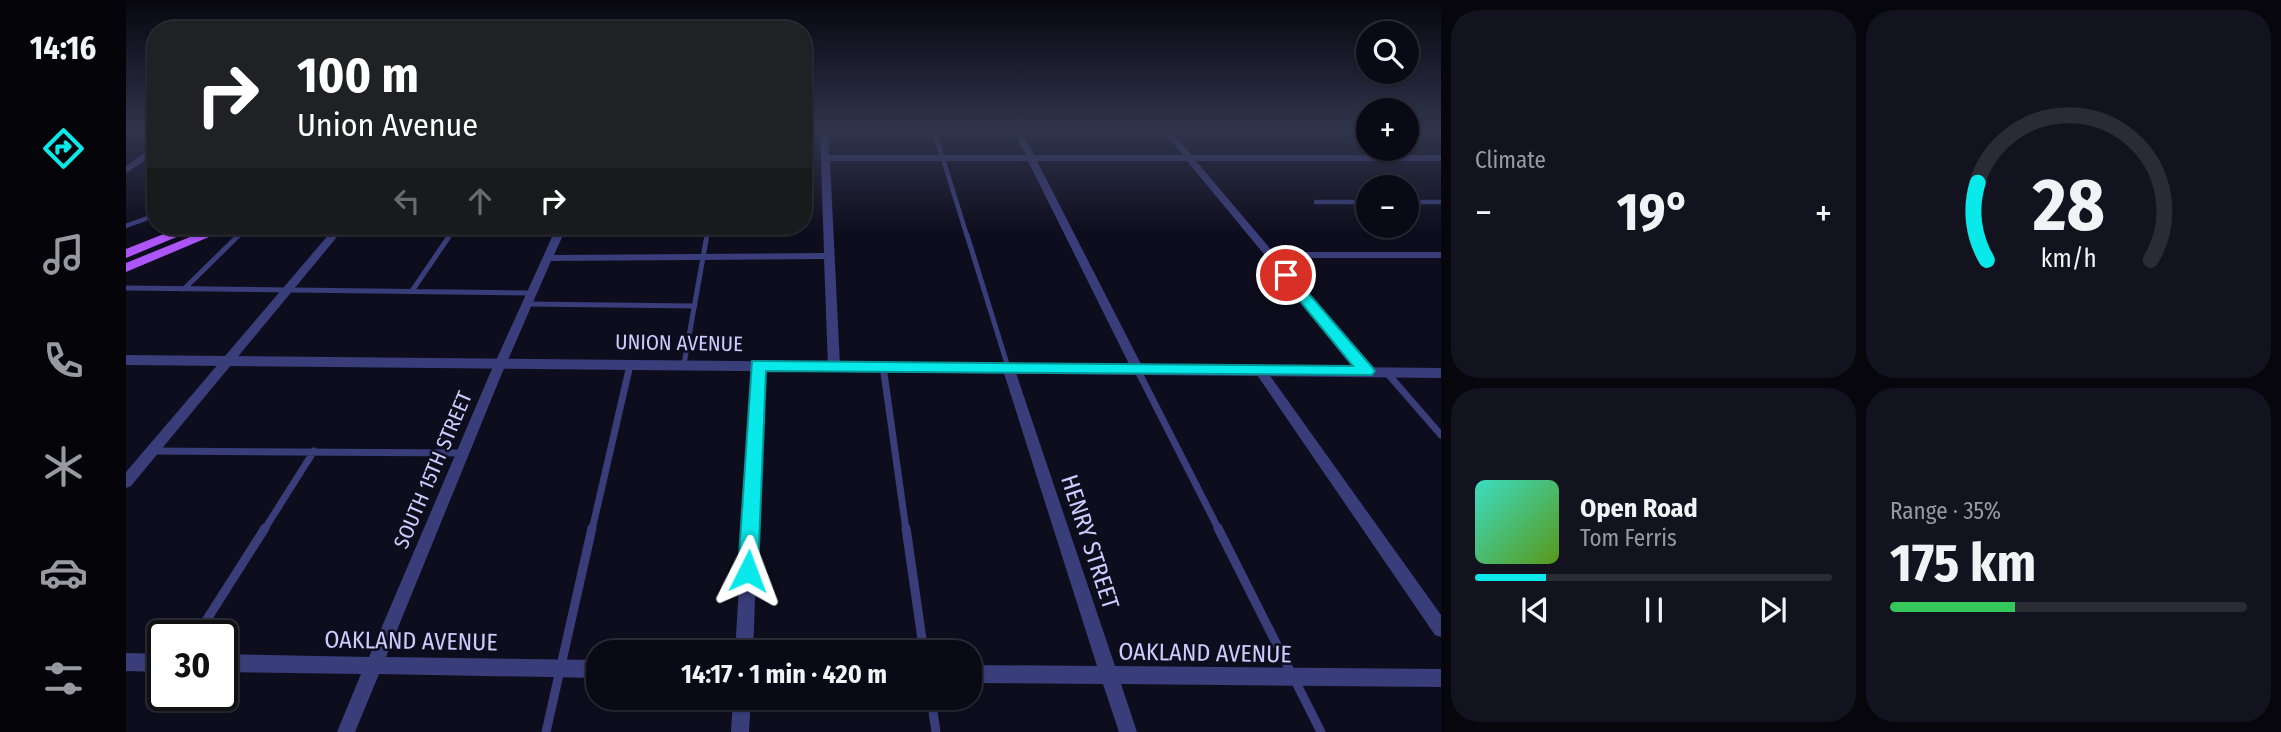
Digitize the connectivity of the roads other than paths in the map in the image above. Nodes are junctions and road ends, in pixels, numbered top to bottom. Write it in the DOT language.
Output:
graph roads {
  1 [pos="825,164"];
  2 [pos="944,164"];
  3 [pos="1034,164"];
  4 [pos="1195,164"];
  5 [pos="1316,202"];
  6 [pos="1356,202"];
  7 [pos="1419,202"];
  8 [pos="1441,202"];
  9 [pos="147,218"];
  10 [pos="126,226"];
  11 [pos="174,235"];
  12 [pos="206,235"];
  13 [pos="239,235"];
  14 [pos="333,235"];
  15 [pos="450,235"];
  16 [pos="558,235"];
  17 [pos="708,235"];
  18 [pos="126,254"];
  19 [pos="1269,255"];
  20 [pos="1441,255"];
  21 [pos="704,256"];
  22 [pos="830,256"];
  23 [pos="548,258"];
  24 [pos="126,268"];
  25 [pos="126,288"];
  26 [pos="184,289"];
  27 [pos="286,291"];
  28 [pos="412,291"];
  29 [pos="529,299"];
  30 [pos="695,306"];
  31 [pos="126,360"];
  32 [pos="228,360"];
  33 [pos="500,363"];
  34 [pos="630,364"];
  35 [pos="684,364"];
  36 [pos="758,365"];
  37 [pos="834,366"];
  38 [pos="883,366"];
  39 [pos="1008,367"];
  40 [pos="1137,368"];
  41 [pos="1259,369"];
  42 [pos="1367,371"];
  43 [pos="1385,372"];
  44 [pos="1441,373"];
  45 [pos="1441,435"];
  46 [pos="152,451"];
  47 [pos="314,451"];
  48 [pos="463,453"];
  49 [pos="126,482"];
  50 [pos="207,620"];
  51 [pos="1441,629"];
  52 [pos="745,640"];
  53 [pos="922,640"];
  54 [pos="126,662"];
  55 [pos="147,663"];
  56 [pos="238,663"];
  57 [pos="375,665"];
  58 [pos="561,668"];
  59 [pos="586,668"];
  60 [pos="982,674"];
  61 [pos="1110,676"];
  62 [pos="1293,678"];
  63 [pos="1441,678"];
  64 [pos="741,710"];
  65 [pos="933,710"];
  66 [pos="346,732"];
  67 [pos="546,732"];
  68 [pos="740,732"];
  69 [pos="936,732"];
  70 [pos="1128,732"];
  71 [pos="1321,732"];
  1 -- 22 [label="street"];
  2 -- 39 [label="lane"];
  3 -- 40 [label="street"];
  4 -- 19 [label="street"];
  5 -- 6 [label="lane"];
  7 -- 8 [label="lane"];
  9 -- 10 [label="lane"];
  11 -- 18 [label="main road"];
  12 -- 24 [label="main road"];
  13 -- 26 [label="lane"];
  14 -- 27 [label="street"];
  15 -- 28 [label="lane"];
  16 -- 23 [label="street, SOUTH 15TH STREET"];
  17 -- 21 [label="lane"];
  19 -- 20 [label="street"];
  19 -- 42 [label="street"];
  21 -- 22 [label="street"];
  21 -- 23 [label="street"];
  21 -- 30 [label="lane"];
  22 -- 37 [label="street"];
  23 -- 29 [label="street, SOUTH 15TH STREET"];
  25 -- 26 [label="lane"];
  26 -- 27 [label="lane"];
  27 -- 28 [label="lane"];
  27 -- 32 [label="street"];
  28 -- 29 [label="lane"];
  29 -- 30 [label="lane"];
  29 -- 33 [label="street, SOUTH 15TH STREET"];
  30 -- 35 [label="lane"];
  31 -- 32 [label="street, UNION AVENUE"];
  32 -- 33 [label="street, UNION AVENUE"];
  32 -- 46 [label="street"];
  33 -- 34 [label="street, UNION AVENUE"];
  33 -- 48 [label="street, SOUTH 15TH STREET"];
  34 -- 35 [label="street, UNION AVENUE"];
  34 -- 58 [label="lane"];
  35 -- 36 [label="street, UNION AVENUE"];
  36 -- 37 [label="street, UNION AVENUE"];
  36 -- 52 [label="street"];
  37 -- 38 [label="street, UNION AVENUE"];
  38 -- 39 [label="street, UNION AVENUE"];
  38 -- 53 [label="lane"];
  39 -- 40 [label="street, UNION AVENUE"];
  39 -- 61 [label="street, HENRY STREET"];
  40 -- 41 [label="street, UNION AVENUE"];
  40 -- 62 [label="lane"];
  41 -- 42 [label="street, UNION AVENUE"];
  41 -- 51 [label="street"];
  42 -- 43 [label="street, UNION AVENUE"];
  43 -- 44 [label="street, UNION AVENUE"];
  43 -- 45 [label="lane"];
  46 -- 47 [label="lane"];
  46 -- 49 [label="street"];
  47 -- 48 [label="lane"];
  47 -- 50 [label="lane"];
  48 -- 57 [label="street, SOUTH 15TH STREET"];
  54 -- 55 [label="street"];
  56 -- 57 [label="street, OAKLAND AVENUE"];
  57 -- 58 [label="street, OAKLAND AVENUE"];
  57 -- 66 [label="street, SOUTH 15TH STREET"];
  58 -- 59 [label="street, OAKLAND AVENUE"];
  58 -- 67 [label="lane"];
  60 -- 61 [label="street, OAKLAND AVENUE"];
  61 -- 62 [label="street, OAKLAND AVENUE"];
  61 -- 70 [label="street, HENRY STREET"];
  62 -- 63 [label="street, OAKLAND AVENUE"];
  62 -- 71 [label="lane"];
  64 -- 68 [label="street"];
  65 -- 69 [label="lane"];
}
